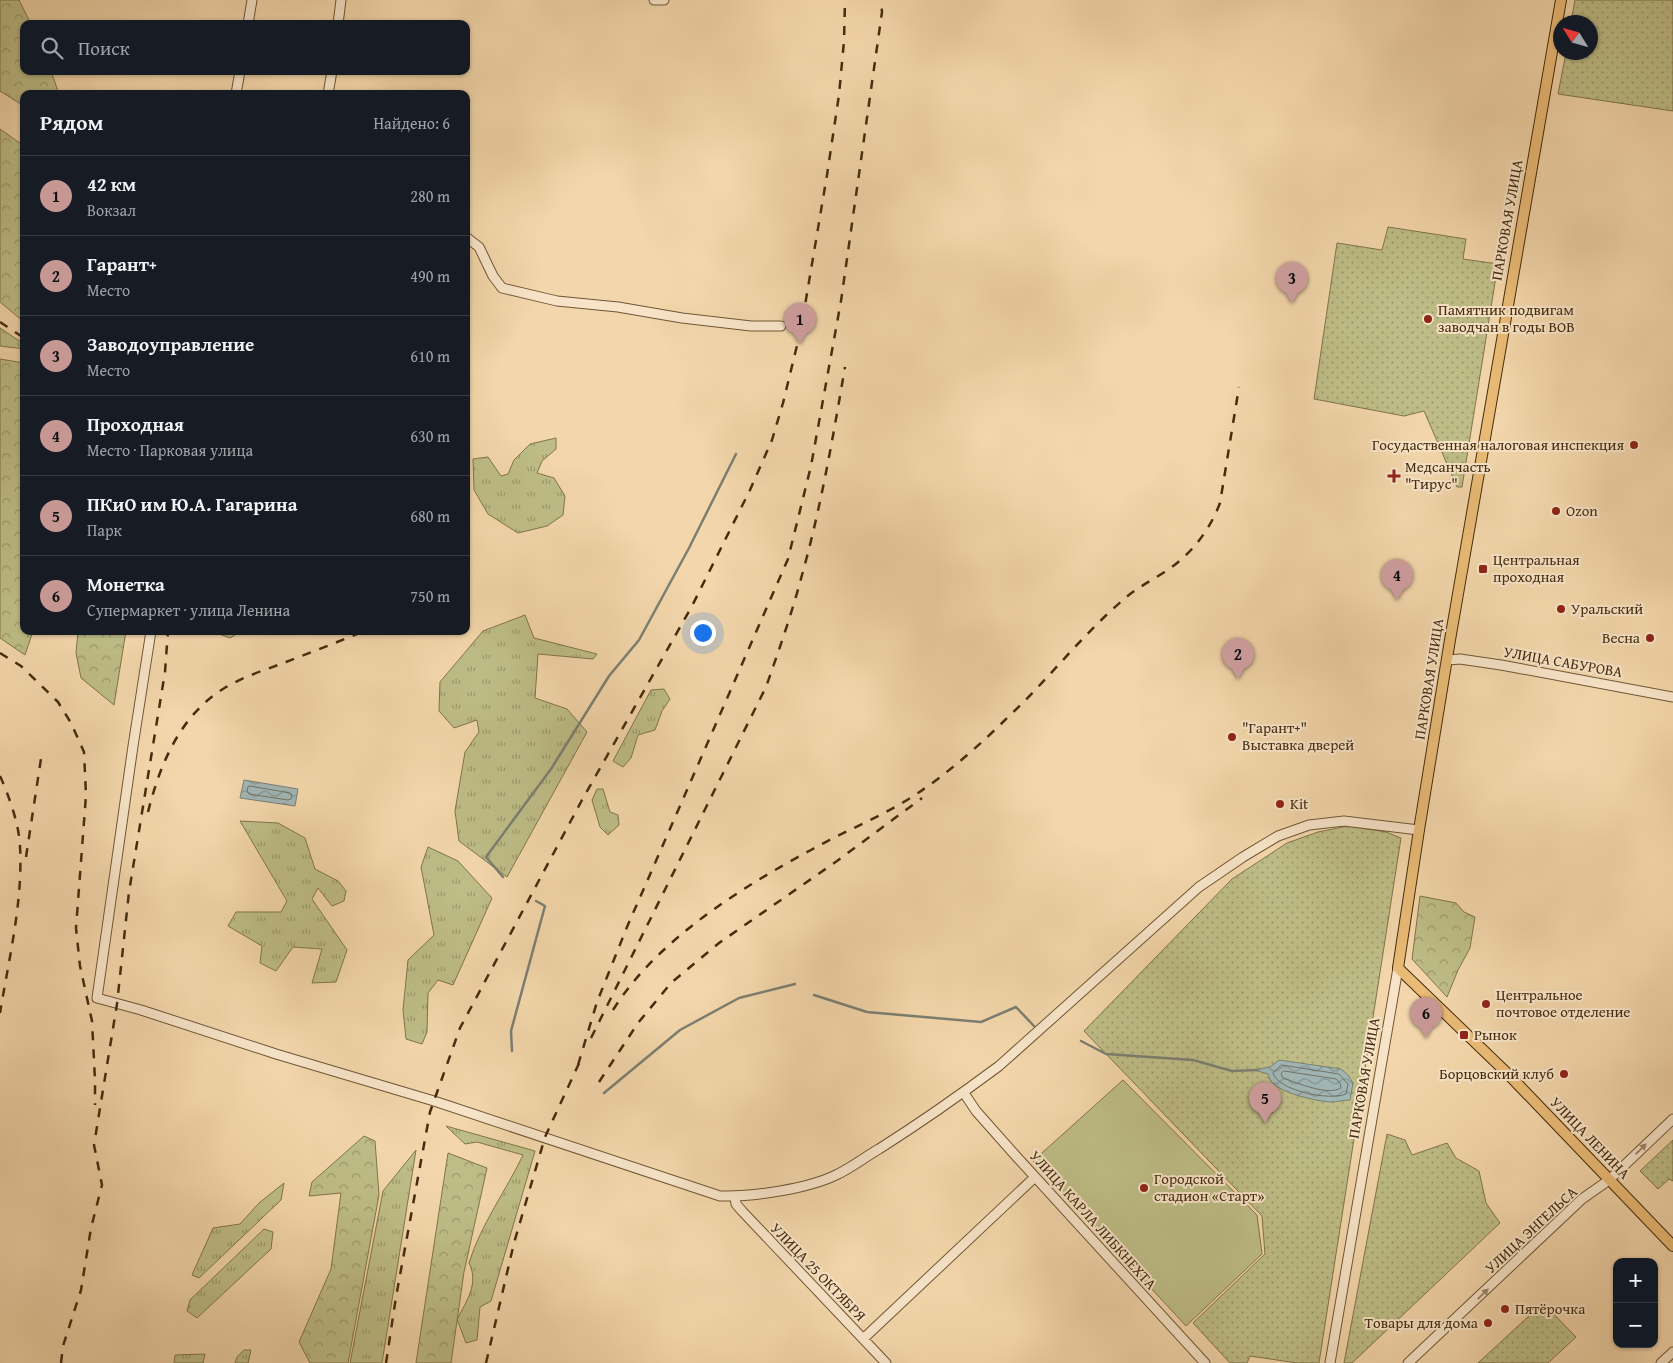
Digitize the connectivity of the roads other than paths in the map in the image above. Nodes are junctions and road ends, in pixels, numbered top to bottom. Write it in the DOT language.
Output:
graph roads {
  1 [pos="252,0"];
  2 [pos="341,0"];
  3 [pos="654,0"];
  4 [pos="664,0"];
  5 [pos="1560,0"];
  6 [pos="249,20"];
  7 [pos="338,20"];
  8 [pos="239,75"];
  9 [pos="331,75"];
  10 [pos="237,90"];
  11 [pos="329,90"];
  12 [pos="470,240"];
  13 [pos="781,326"];
  14 [pos="150,635"];
  15 [pos="1448,660"];
  16 [pos="1673,697"];
  17 [pos="1419,830"];
  18 [pos="1398,968"];
  19 [pos="964,1092"];
  20 [pos="1673,1119"];
  21 [pos="1036,1177"];
  22 [pos="1608,1180"];
  23 [pos="735,1196"];
  24 [pos="1673,1246"];
  25 [pos="863,1339"];
  26 [pos="1673,1352"];
  27 [pos="886,1363"];
  28 [pos="1205,1363"];
  29 [pos="1330,1363"];
  30 [pos="1408,1363"];
  31 [pos="1661,1363"];
  1 -- 6 [label="street"];
  2 -- 7 [label="street"];
  3 -- 4 [label="street"];
  5 -- 15 [label="main road, ПАРКОВАЯ УЛИЦА"];
  8 -- 10 [label="street"];
  9 -- 11 [label="street"];
  12 -- 13 [label="street"];
  14 -- 23 [label="street"];
  15 -- 16 [label="street, УЛИЦА САБУРОВА"];
  15 -- 17 [label="main road, ПАРКОВАЯ УЛИЦА"];
  17 -- 18 [label="main road, ПАРКОВАЯ УЛИЦА"];
  17 -- 19 [label="street"];
  18 -- 22 [label="main road, УЛИЦА ЛЕНИНА"];
  18 -- 29 [label="street, ПАРКОВАЯ УЛИЦА"];
  19 -- 21 [label="street, УЛИЦА КАРЛА ЛИБКНЕХТА"];
  19 -- 23 [label="street"];
  22 -- 20 [label="street, УЛИЦА ЭНГЕЛЬСА, one-way"];
  21 -- 25 [label="street"];
  21 -- 28 [label="street, УЛИЦА КАРЛА ЛИБКНЕХТА"];
  22 -- 24 [label="main road, УЛИЦА ЛЕНИНА"];
  30 -- 22 [label="street, УЛИЦА ЭНГЕЛЬСА, one-way"];
  23 -- 25 [label="street, УЛИЦА 25 ОКТЯБРЯ"];
  25 -- 27 [label="street, УЛИЦА 25 ОКТЯБРЯ"];
  26 -- 31 [label="street"];
}
